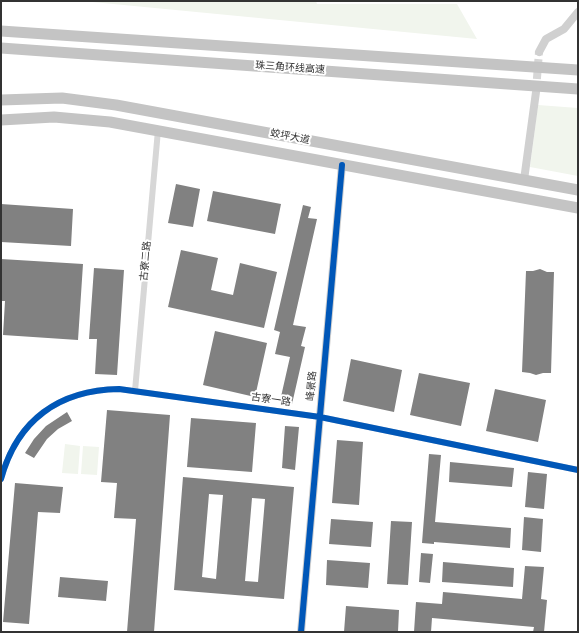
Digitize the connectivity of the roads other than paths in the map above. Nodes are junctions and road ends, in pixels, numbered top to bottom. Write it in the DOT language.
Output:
graph roads {
  1 [pos="578,12"];
  2 [pos="1,31"];
  3 [pos="1,48"];
  4 [pos="539,52"];
  5 [pos="578,70"];
  6 [pos="578,89"];
  7 [pos="536,92"];
  8 [pos="1,100"];
  9 [pos="1,120"];
  10 [pos="158,130"];
  11 [pos="342,165"];
  12 [pos="524,180"];
  13 [pos="578,190"];
  14 [pos="578,208"];
  15 [pos="135,391"];
  16 [pos="320,417"];
  17 [pos="578,470"];
  18 [pos="1,479"];
  19 [pos="301,632"];
  1 -- 4 [label="street"];
  2 -- 5 [label="highway, 珠三角环线高速"];
  3 -- 6 [label="highway, 珠三角环线高速"];
  7 -- 12 [label="street"];
  8 -- 12 [label="highway, 蛟坪大道"];
  9 -- 10 [label="highway, 蛟坪大道"];
  10 -- 11 [label="highway, 蛟坪大道"];
  10 -- 15 [label="street, 古寮二路"];
  11 -- 14 [label="highway, 蛟坪大道"];
  11 -- 16 [label="street, 峰景路"];
  12 -- 13 [label="highway, 蛟坪大道"];
  15 -- 16 [label="street, 古寮一路"];
  15 -- 18 [label="street, 古寮一路"];
  16 -- 17 [label="street, 古寮一路"];
  16 -- 19 [label="street, 峰景路"];
}
